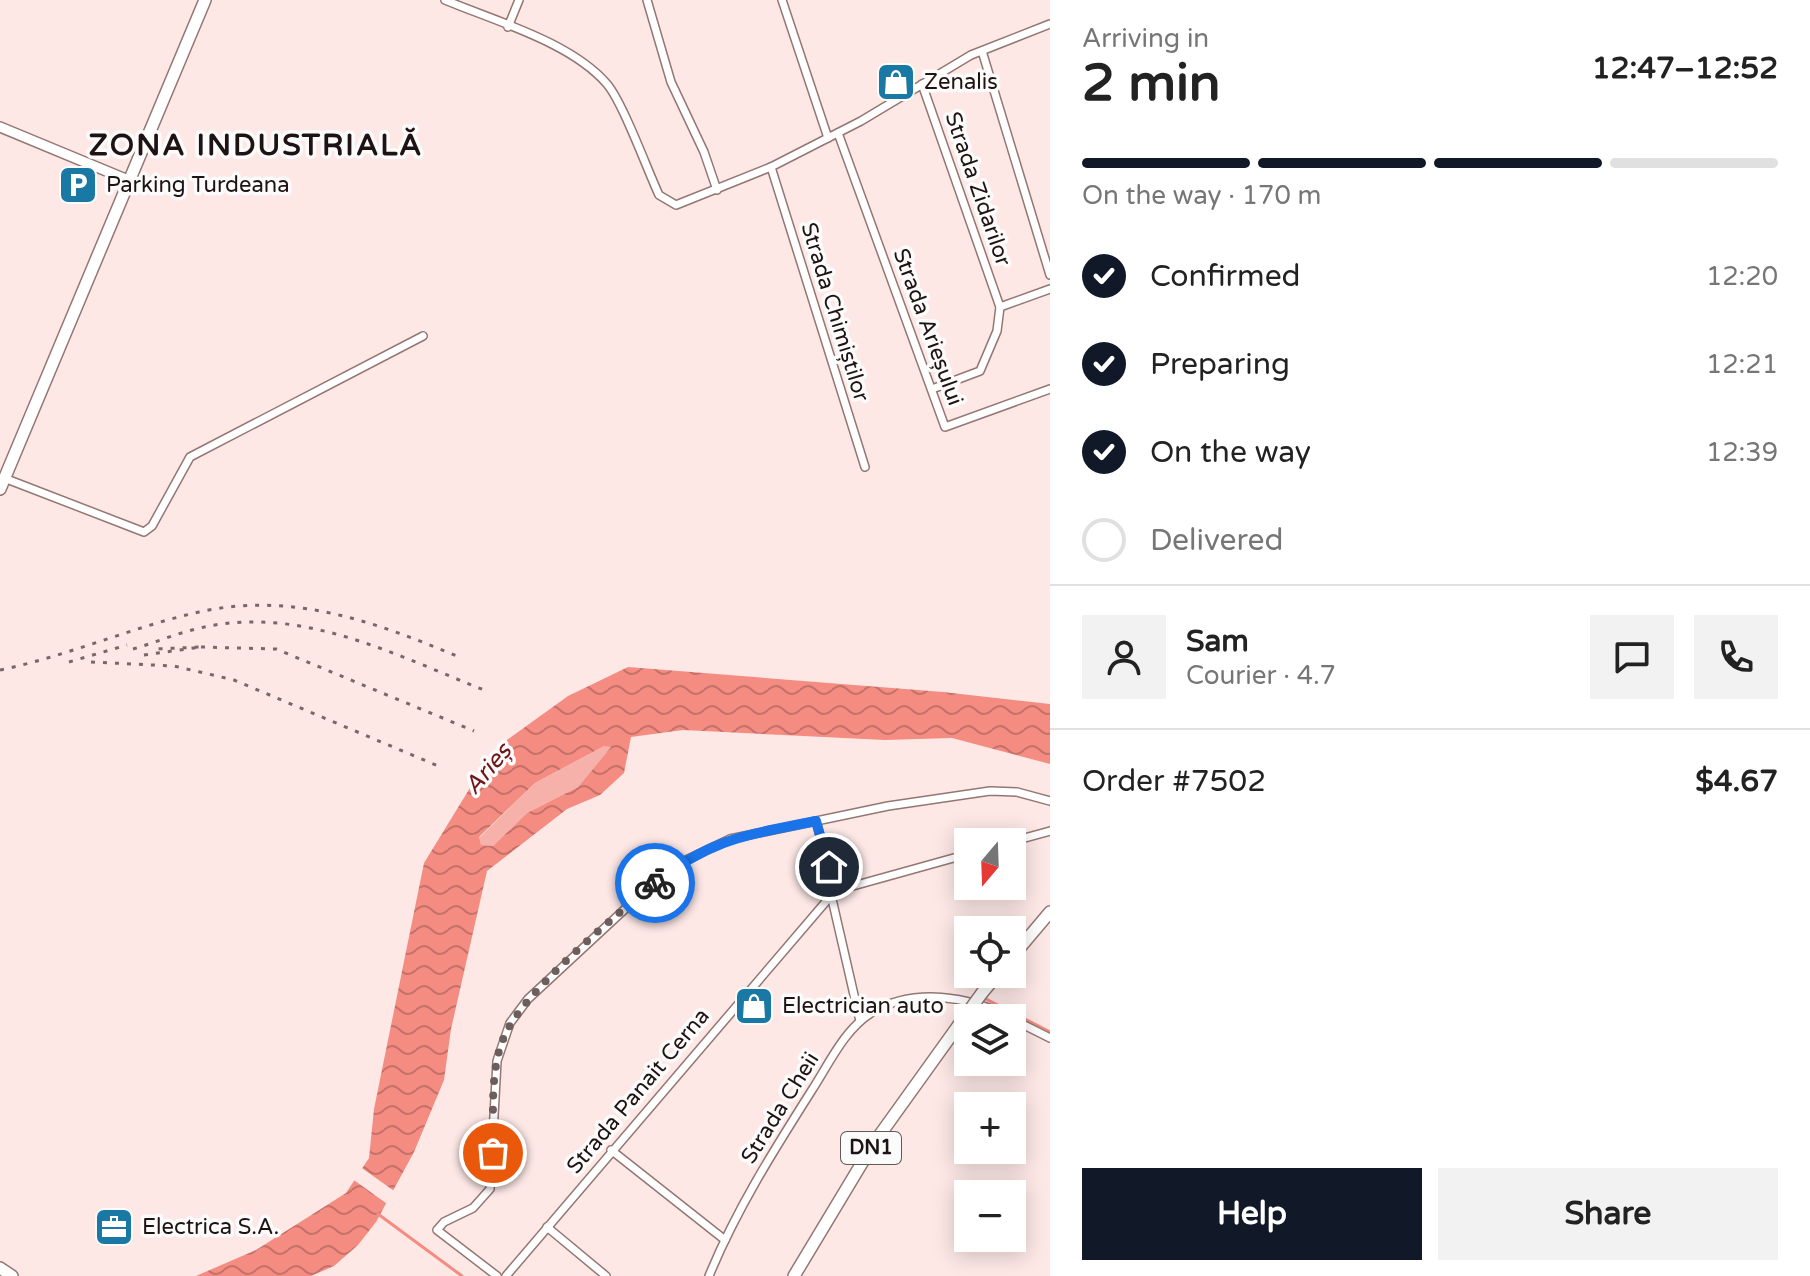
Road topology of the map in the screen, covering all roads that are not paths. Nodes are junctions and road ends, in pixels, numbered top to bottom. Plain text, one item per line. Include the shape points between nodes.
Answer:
1 (205, 0) edge
2 (445, 0) edge
3 (519, 0) edge
4 (647, 0) edge
5 (782, 0) edge
6 (1050, 24) edge
7 (508, 27) junction
8 (982, 51) junction
9 (922, 84) junction
10 (0, 127) edge
11 (838, 133) junction
12 (828, 138) junction
13 (771, 167) junction
14 (128, 180) junction
15 (717, 190) junction
16 (1050, 275) edge
17 (1050, 289) edge
18 (1000, 307) junction
19 (423, 336) dead end
20 (932, 389) junction
21 (1050, 389) edge
22 (865, 467) dead end
23 (2, 484) edge
24 (1050, 801) edge
25 (816, 821) junction
26 (1050, 831) edge
27 (1026, 838) edge
28 (954, 858) edge
29 (834, 895) junction
30 (1050, 912) edge
31 (1026, 940) edge
32 (986, 988) edge
33 (979, 1004) edge
34 (860, 1021) junction
35 (1026, 1026) edge
36 (1049, 1027) edge
37 (1047, 1037) edge
38 (611, 1150) junction
39 (547, 1227) junction
40 (725, 1240) junction
41 (0, 1268) edge
42 (508, 1274) edge
43 (12, 1276) edge
44 (497, 1276) edge
45 (606, 1276) edge
46 (709, 1276) edge
47 (794, 1276) edge

1 - 14 main road
2 - 7 street
3 - 7 street
4 - 15 street via 671,82
5 - 12 street
6 - 8 street
7 - 15 street via 577,57 607,84 667,203 676,205
8 - 9 street
8 - 16 street
9 - 11 street
9 - 18 street, Strada Zidarilor
10 - 14 street
11 - 12 street
11 - 20 street, Strada Arieșului
12 - 13 street
13 - 15 street
13 - 22 street, Strada Chimiștilor
14 - 23 main road
17 - 18 street
18 - 20 street via 997,331 980,371
19 - 23 street via 190,457 144,532
20 - 21 street, Strada Arieșului via 948,428
24 - 25 street via 990,791
25 - 29 street
25 - 44 street via 730,839 684,861 528,999 506,1031 497,1061 490,1189 473,1208 437,1230
26 - 27 street
28 - 29 street, Strada Panait Cerna
29 - 34 street
29 - 38 street, Strada Panait Cerna
30 - 31 main road
32 - 47 main road, DN1, bridge via 874,1143
33 - 34 street, Strada Cheii via 919,998 890,1004
34 - 40 street, Strada Cheii via 762,1170
35 - 37 street, Strada Cheii
36 - 37 street, Strada Cheii
38 - 39 street, Strada Panait Cerna
38 - 40 street
39 - 42 street, Strada Panait Cerna
39 - 45 street
40 - 46 street, Strada Cheii
41 - 43 main road

